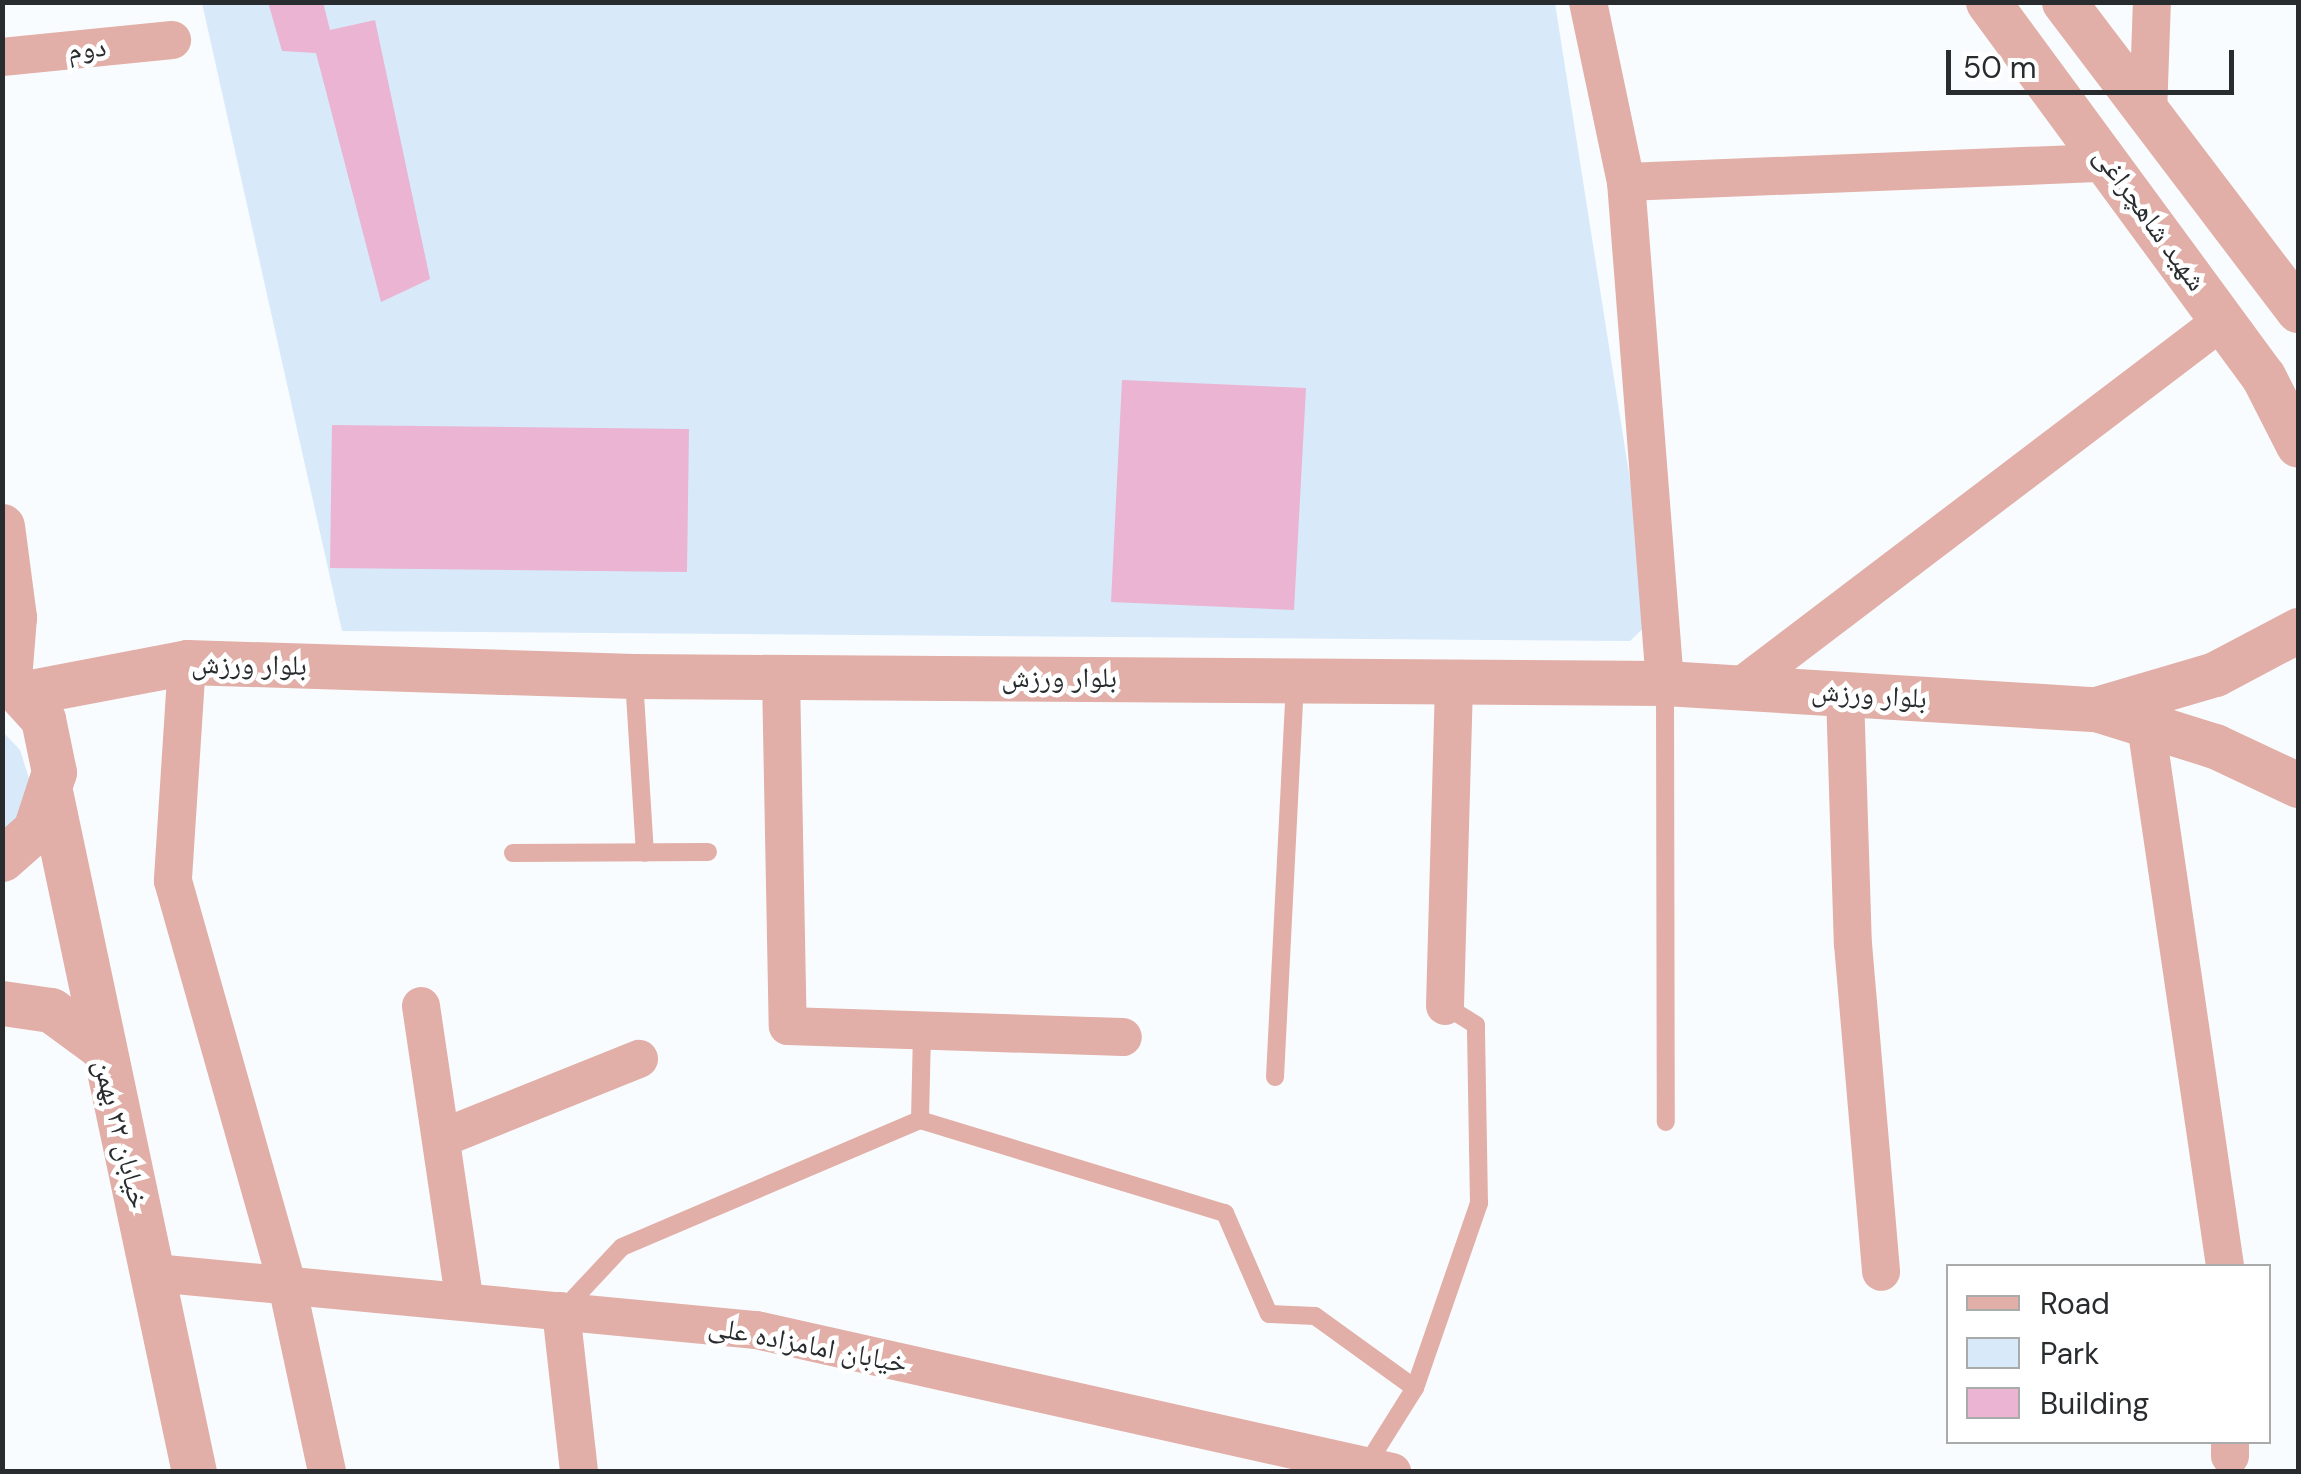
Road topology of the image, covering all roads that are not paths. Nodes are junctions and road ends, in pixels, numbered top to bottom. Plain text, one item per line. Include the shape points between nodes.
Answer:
1 (1588, 2) edge
2 (1988, 2) edge
3 (2064, 2) edge
4 (2152, 2) edge
5 (172, 40) dead end
6 (2, 57) edge
7 (2153, 121) junction
8 (2109, 163) junction
9 (1626, 182) junction
10 (2298, 310) edge
11 (2223, 320) junction
12 (2298, 445) edge
13 (2, 526) edge
14 (2298, 630) edge
15 (187, 662) junction
16 (634, 676) junction
17 (781, 677) junction
18 (1295, 678) junction
19 (1454, 680) junction
20 (12, 683) edge
21 (1665, 683) junction
22 (1740, 687) junction
23 (1845, 694) junction
24 (2096, 709) junction
25 (2146, 724) junction
26 (2298, 785) edge
27 (51, 796) junction
28 (708, 852) dead end
29 (514, 853) dead end
30 (645, 853) junction
31 (2, 859) edge
32 (2, 1003) edge
33 (421, 1006) dead end
34 (1445, 1006) joint
35 (922, 1030) junction
36 (1123, 1037) dead end
37 (100, 1046) junction
38 (639, 1059) dead end
39 (1275, 1077) dead end
40 (920, 1120) junction
41 (1666, 1122) dead end
42 (447, 1136) junction
43 (2225, 1264) edge
44 (1881, 1272) dead end
45 (155, 1274) junction
46 (287, 1285) junction
47 (464, 1296) junction
48 (562, 1312) junction
49 (1415, 1388) junction
50 (1324, 1464) edge
51 (1379, 1469) edge
52 (194, 1472) edge
53 (327, 1472) edge
54 (578, 1472) edge

1 - 9 street
2 - 8 street, شهید شاهچراغی
3 - 7 street
4 - 7 street
5 - 6 street, دوم
7 - 8 street
7 - 10 street
8 - 9 street
8 - 11 street, شهید شاهچراغی
9 - 21 street
11 - 12 street, شهید شاهچراغی
11 - 22 street
13 - 20 street via 14,617
14 - 24 street via 2215,674
15 - 16 street, بلوار ورزش
15 - 20 street, بلوار ورزش
15 - 46 street via 173,881
16 - 17 street, بلوار ورزش
16 - 30 lane
17 - 18 street, بلوار ورزش
17 - 35 street via 788,1026
18 - 19 street, بلوار ورزش
18 - 39 lane
19 - 21 street, بلوار ورزش
19 - 34 street
20 - 27 street, خیابان ۲۲ بهمن via 53,749
21 - 22 street, بلوار ورزش
21 - 41 lane
22 - 23 street, بلوار ورزش
23 - 24 street, بلوار ورزش
23 - 44 street via 1853,944
24 - 25 street
25 - 26 street
25 - 43 street
27 - 31 street via 34,830
27 - 37 street, خیابان ۲۲ بهمن
28 - 30 lane
29 - 30 lane
32 - 37 street via 51,1010
33 - 42 street
34 - 49 lane via 1476,1025 1479,1203
35 - 36 street
35 - 40 lane
37 - 45 street, خیابان ۲۲ بهمن
38 - 42 street
40 - 48 lane via 622,1247
40 - 49 lane via 1226,1213 1269,1314 1315,1316
42 - 47 street
45 - 46 street, خیابان امامزاده علی
45 - 52 street, خیابان ۲۲ بهمن
46 - 47 street, خیابان امامزاده علی
46 - 53 street
47 - 48 street, خیابان امامزاده علی
48 - 50 street, خیابان امامزاده علی via 756,1330
48 - 54 street
49 - 51 lane
50 - 51 street, خیابان امامزاده علی

